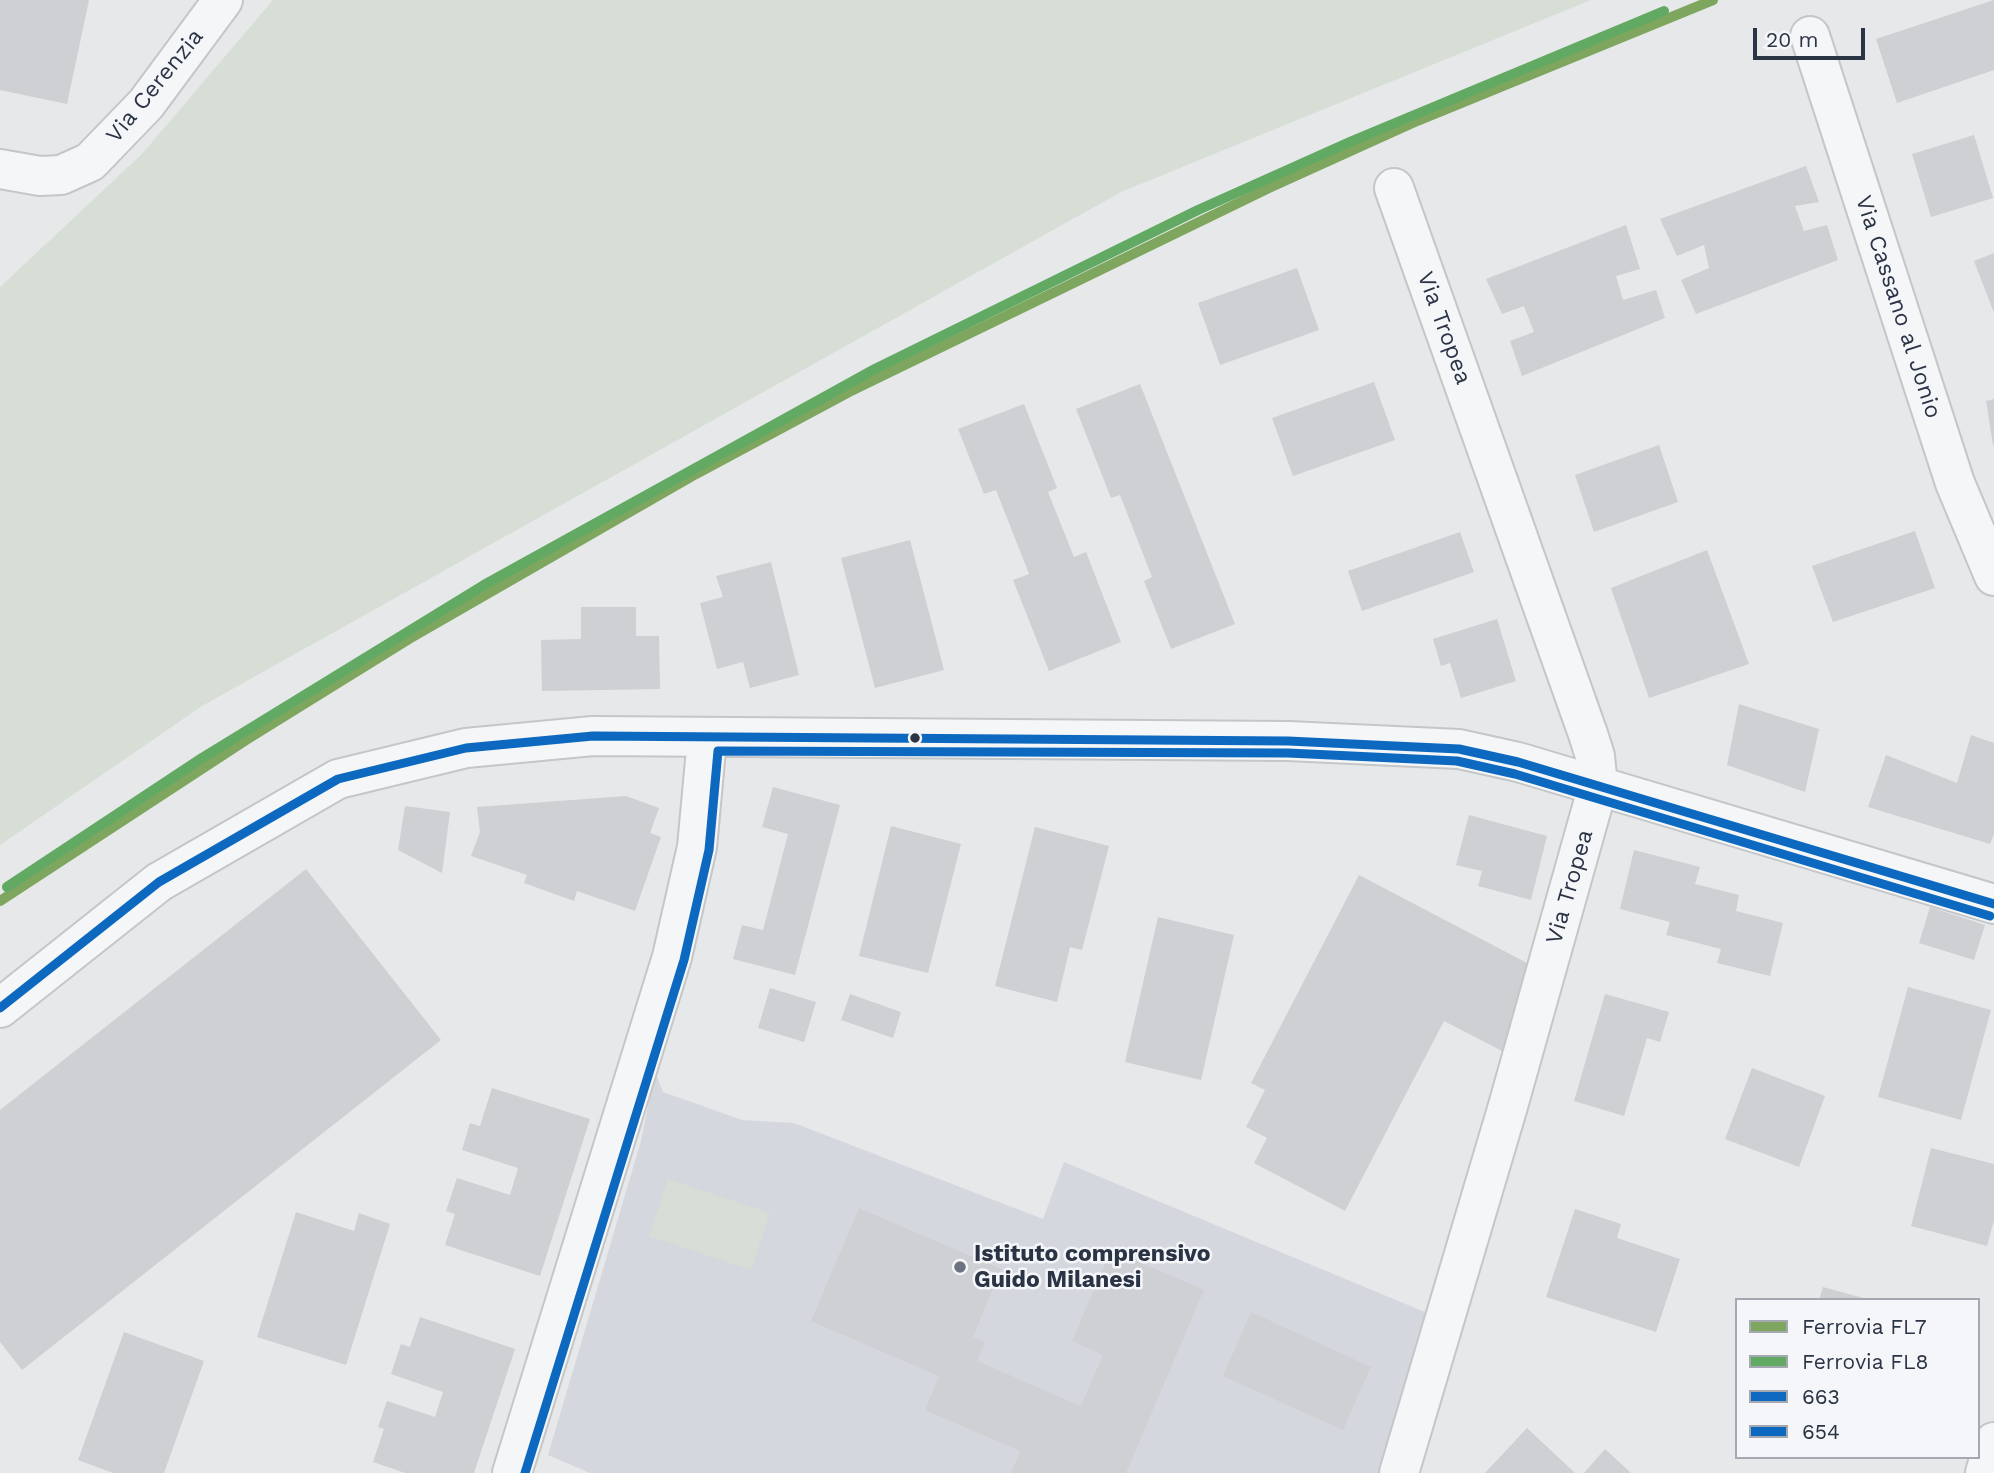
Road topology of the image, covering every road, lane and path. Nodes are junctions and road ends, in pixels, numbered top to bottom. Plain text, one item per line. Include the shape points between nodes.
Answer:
1 (223, 0) edge
2 (1810, 36) dead end
3 (0, 169) edge
4 (1394, 188) dead end
5 (1994, 576) edge
6 (707, 738) junction
7 (1598, 786) junction
8 (1994, 905) edge
9 (0, 1008) edge
10 (1994, 1442) edge
11 (512, 1473) edge
12 (1399, 1473) edge
13 (1985, 1473) edge

1 - 3 street, Via Cerenzia via 146,104 90,162 61,176
2 - 5 street, Via Cassano al Jonio via 1955,483
4 - 7 street, Via Tropea via 1588,734
6 - 7 street via 1406,744 1488,754
6 - 9 street via 529,740 435,754 338,779 159,883
6 - 11 street via 697,847 672,957
7 - 8 street
7 - 12 street, Via Tropea
10 - 13 street

